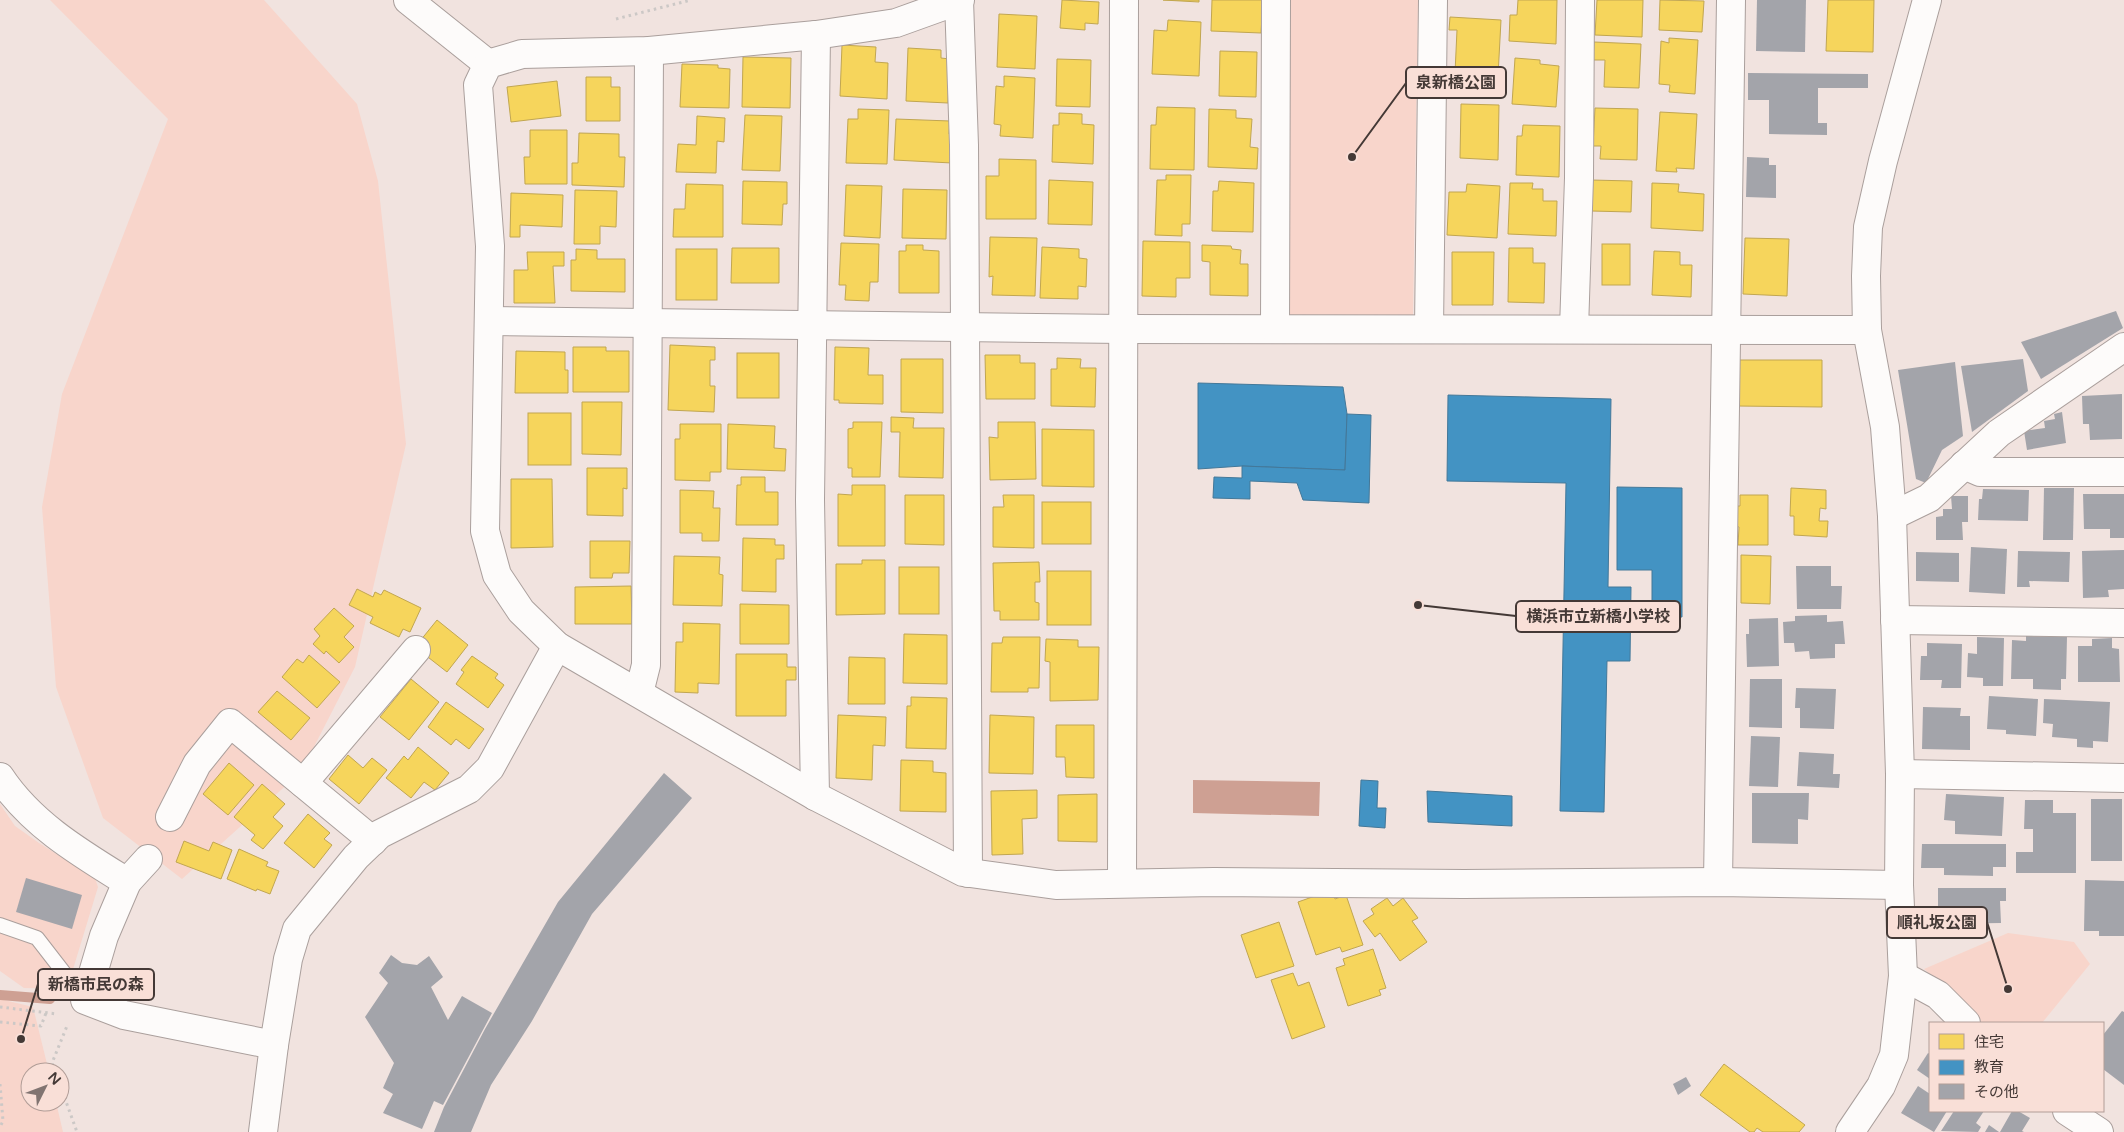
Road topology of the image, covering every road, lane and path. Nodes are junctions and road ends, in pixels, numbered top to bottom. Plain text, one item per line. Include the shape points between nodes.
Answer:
1 (408, 0) edge
2 (691, 0) edge
3 (959, 0) edge
4 (1124, 0) edge
5 (1276, 0) edge
6 (1433, 0) edge
7 (1580, 0) edge
8 (1731, 0) edge
9 (1927, 0) edge
10 (616, 19) dead end
11 (816, 35) junction
12 (649, 51) junction
13 (488, 64) junction
14 (489, 321) junction
15 (649, 323) junction
16 (812, 325) junction
17 (964, 327) junction
18 (1123, 329) junction
19 (1275, 329) junction
20 (1429, 329) junction
21 (1574, 329) junction
22 (1726, 330) junction
23 (1867, 330) junction
24 (2124, 346) edge
25 (1964, 465) junction
26 (2124, 472) edge
27 (1892, 516) junction
28 (1895, 620) junction
29 (2124, 623) edge
30 (557, 646) junction
31 (416, 650) dead end
32 (639, 693) junction
33 (1900, 774) junction
34 (0, 778) edge
35 (2124, 778) edge
36 (304, 783) junction
37 (815, 796) junction
38 (170, 817) dead end
39 (373, 841) junction
40 (148, 859) dead end
41 (968, 873) junction
42 (127, 882) junction
43 (1718, 882) junction
44 (1122, 883) junction
45 (1900, 885) junction
46 (0, 925) edge
47 (1903, 976) junction
48 (0, 1008) edge
49 (78, 1008) junction
50 (46, 1013) junction
51 (0, 1022) edge
52 (1965, 1022) edge
53 (274, 1045) junction
54 (52, 1062) edge
55 (0, 1084) edge
56 (70, 1112) edge
57 (2068, 1112) edge
58 (0, 1127) edge
59 (77, 1132) edge
60 (263, 1132) edge
61 (1850, 1132) edge
62 (2099, 1132) edge

1 - 13 street
2 - 10 path
3 - 11 street via 896,23
3 - 17 street via 964,145
4 - 18 street
5 - 19 street
6 - 20 street
7 - 21 street
8 - 22 street
9 - 23 street via 1868,227
11 - 12 street
11 - 16 street
12 - 13 street via 522,54
12 - 15 street
13 - 14 street via 478,84 490,246
14 - 15 street
14 - 30 street via 485,531 497,575 521,611
15 - 16 street
15 - 32 street via 646,665
16 - 17 street
16 - 37 street via 810,500
17 - 18 street
17 - 41 street
18 - 19 street
18 - 44 street
19 - 20 street
20 - 21 street
21 - 22 street
22 - 23 street
22 - 43 street
23 - 27 street via 1885,427
24 - 25 street via 2000,433
25 - 26 street via 1980,472
25 - 27 street via 1929,498
27 - 28 street
28 - 29 street
28 - 33 street
30 - 32 street
30 - 39 street via 490,768 468,789 380,834
31 - 36 street
32 - 37 street
33 - 35 street
33 - 45 street
34 - 42 street via 36,819 74,849
36 - 38 street via 230,723 197,764
36 - 39 street
37 - 41 street
39 - 53 street via 321,897 297,929 288,960
40 - 42 street
41 - 44 street via 1056,885
42 - 49 street
43 - 44 street
43 - 45 street
45 - 47 street
46 - 49 lane via 37,938
47 - 52 street via 1938,995
47 - 61 street via 1894,1054 1881,1086
48 - 50 path
49 - 50 path
49 - 53 street
49 - 54 path
50 - 51 path via 41,1026
53 - 60 street
55 - 58 path via 3,1121
56 - 59 path
57 - 62 street

